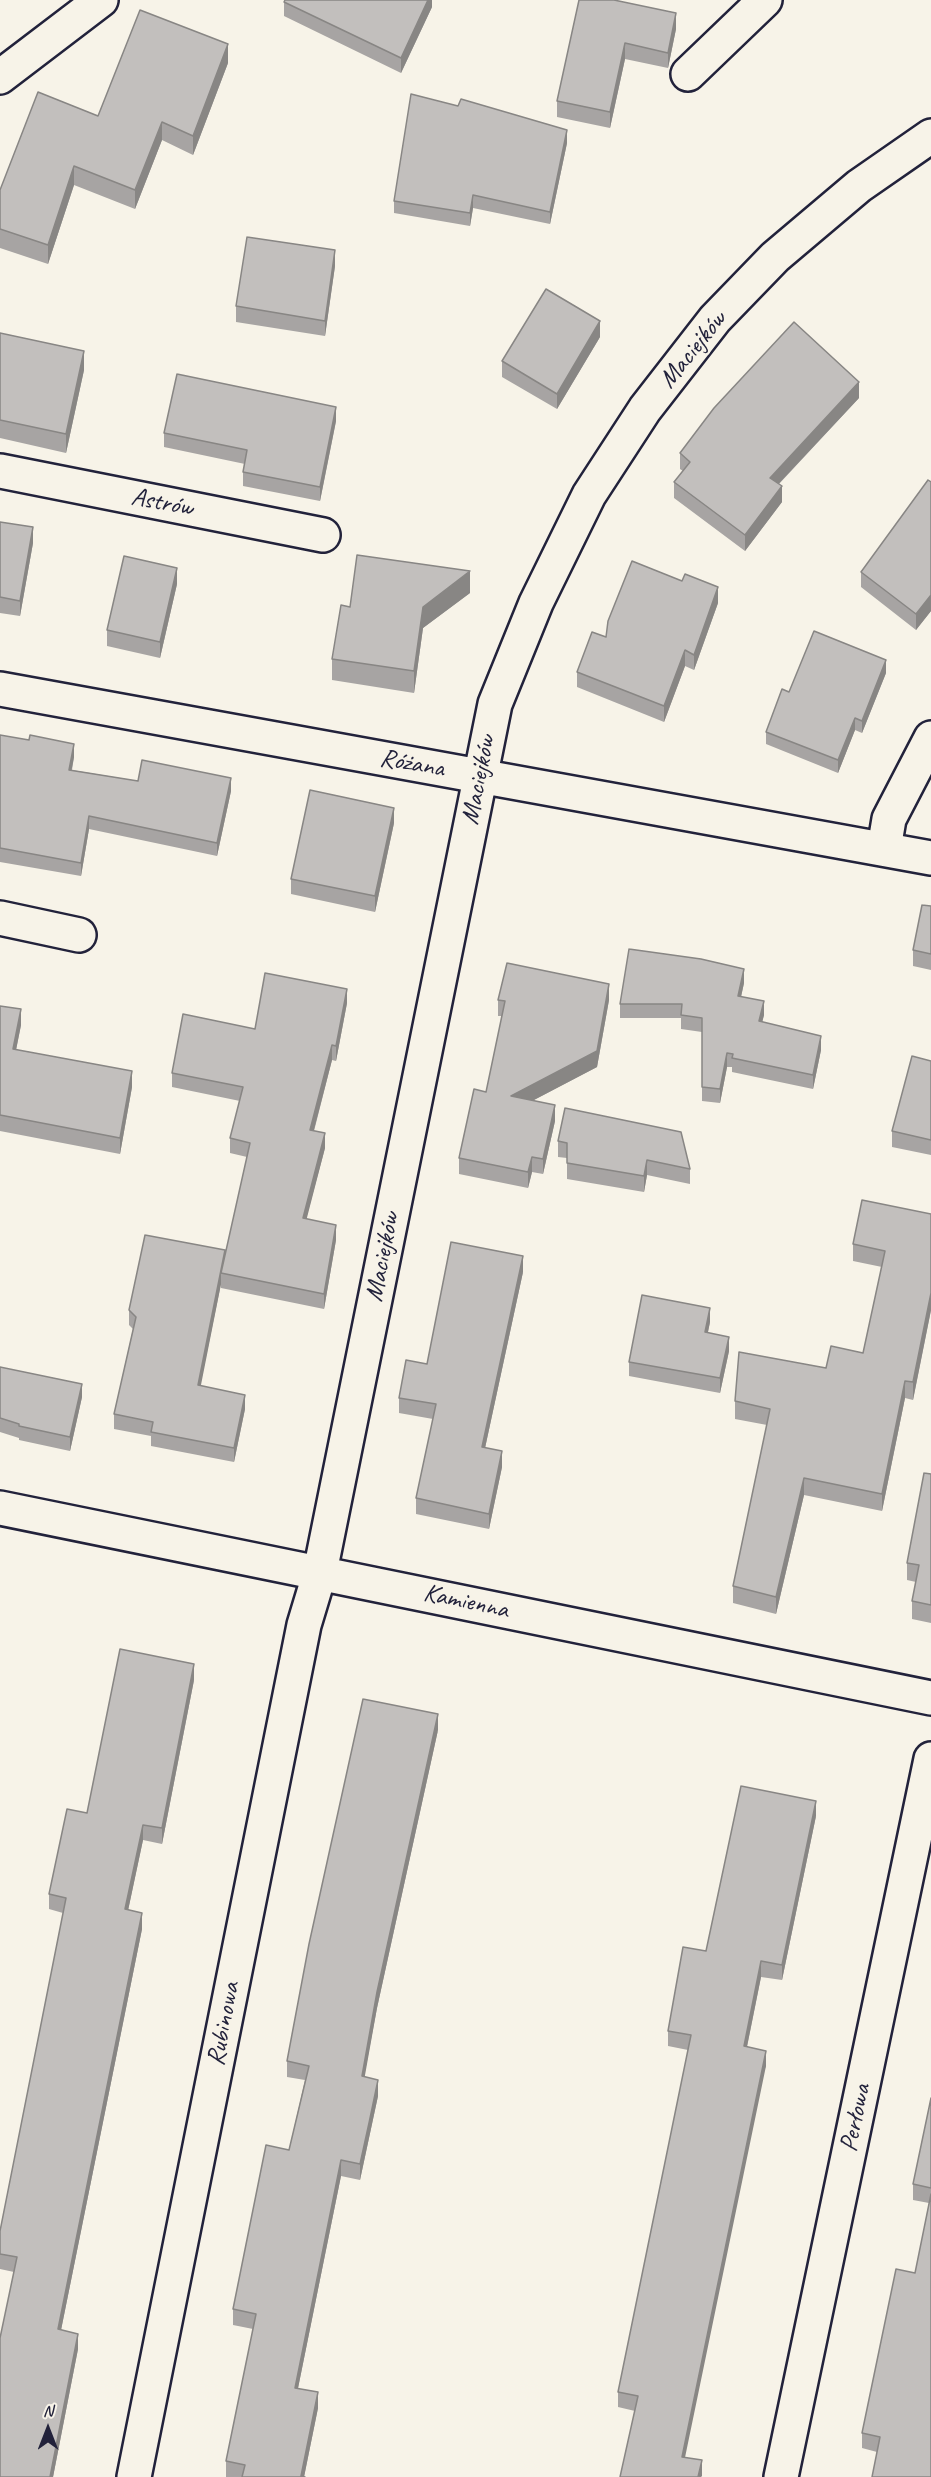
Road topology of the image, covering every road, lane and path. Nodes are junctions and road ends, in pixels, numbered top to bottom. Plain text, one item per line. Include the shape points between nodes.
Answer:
1 (101, 0) edge
2 (765, 0) edge
3 (688, 74) dead end
4 (0, 77) edge
5 (931, 136) edge
6 (0, 471) edge
7 (323, 536) dead end
8 (0, 688) edge
9 (931, 738) edge
10 (480, 776) junction
11 (884, 849) junction
12 (931, 858) edge
13 (0, 918) edge
14 (79, 935) dead end
15 (0, 1508) edge
16 (320, 1572) junction
17 (931, 1698) edge
18 (931, 1759) edge
19 (134, 2477) edge
20 (781, 2477) edge

1 - 4 street
2 - 3 street
5 - 10 street, Maciejków via 859,186 775,257 715,319 645,410 588,495 536,603 495,704
6 - 7 street, Astrów
8 - 10 street, Różana
9 - 11 street via 889,819
10 - 11 street, Różana
10 - 16 street, Maciejków
11 - 12 street, Różana
13 - 14 street
15 - 16 street, Kamienna
16 - 17 street, Kamienna
16 - 19 street, Rubinowa via 303,1625
18 - 20 street, Perłowa

